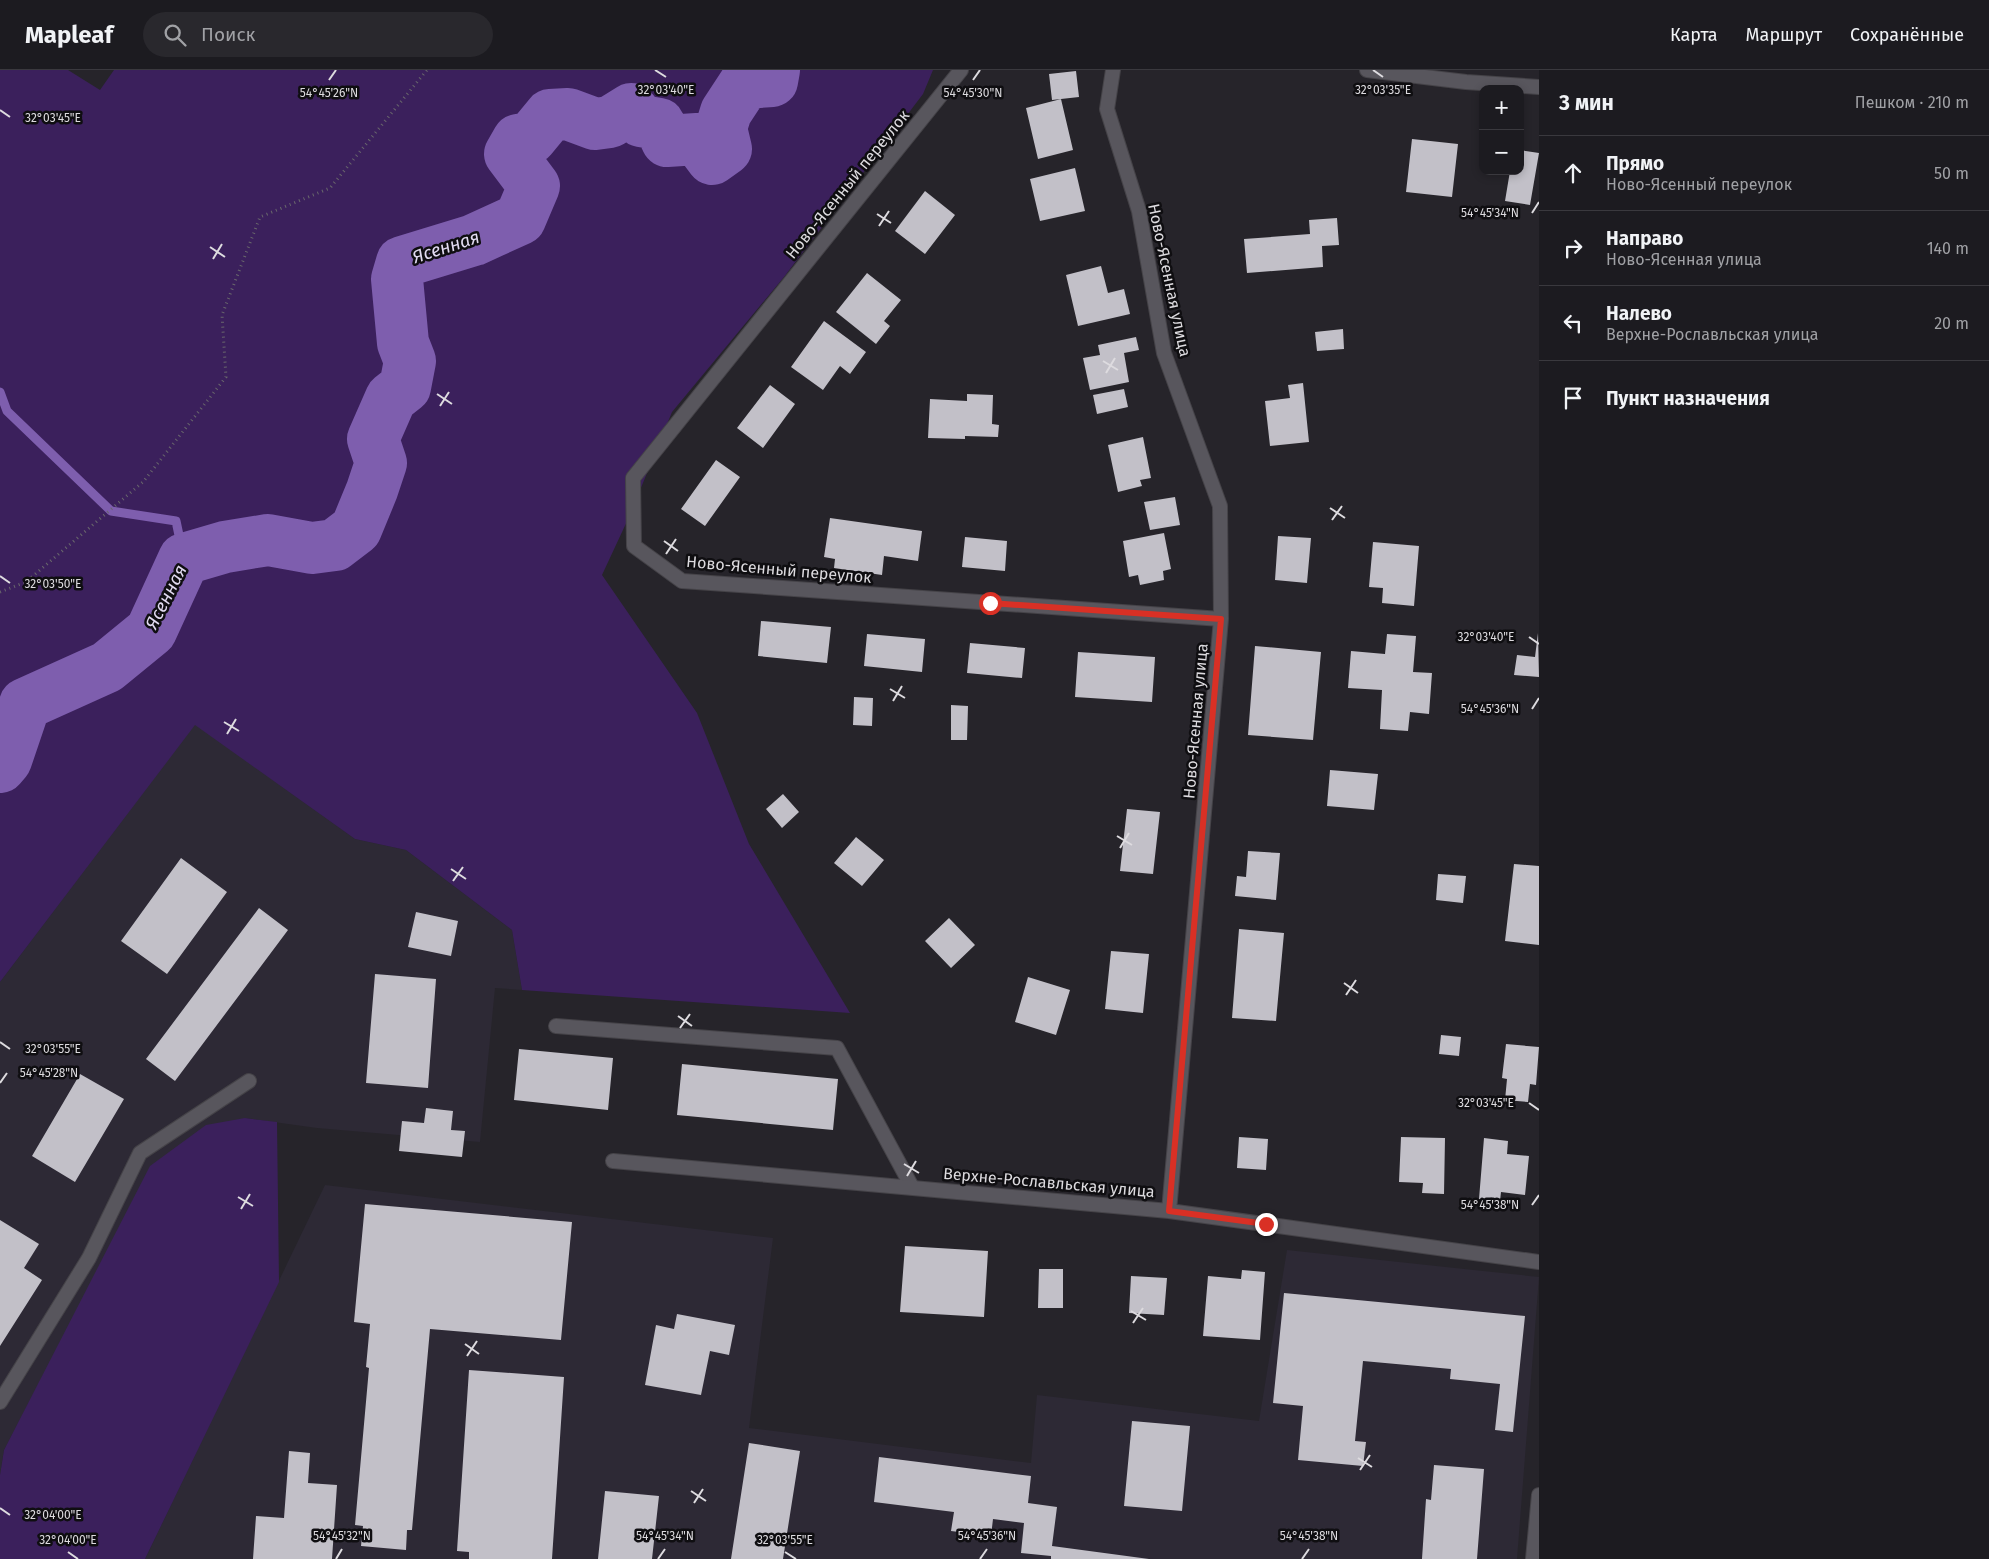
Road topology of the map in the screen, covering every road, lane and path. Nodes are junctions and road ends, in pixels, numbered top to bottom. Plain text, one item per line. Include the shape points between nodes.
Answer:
1 (427, 70) edge
2 (961, 70) edge
3 (1113, 70) edge
4 (1367, 70) edge
5 (1539, 87) edge
6 (0, 592) edge
7 (1221, 619) junction
8 (556, 1026) dead end
9 (249, 1081) dead end
10 (613, 1161) dead end
11 (912, 1188) junction
12 (1169, 1211) junction
13 (1539, 1262) edge
14 (0, 1402) edge
15 (1539, 1495) edge
16 (1532, 1559) edge

1 - 6 path via 330,188 260,217 222,315 226,377 143,482 26,582
2 - 7 street, Ново-Ясенный переулок via 633,478 634,546 682,580
3 - 7 street, Ново-Ясенная улица via 1107,109 1139,211 1164,353 1220,506
4 - 5 street
7 - 12 street, Ново-Ясенная улица
8 - 11 street via 837,1048
9 - 14 street via 140,1153 89,1258
10 - 11 street, Верхне-Рославльская улица
11 - 12 street, Верхне-Рославльская улица
12 - 13 street, Верхне-Рославльская улица
15 - 16 street

